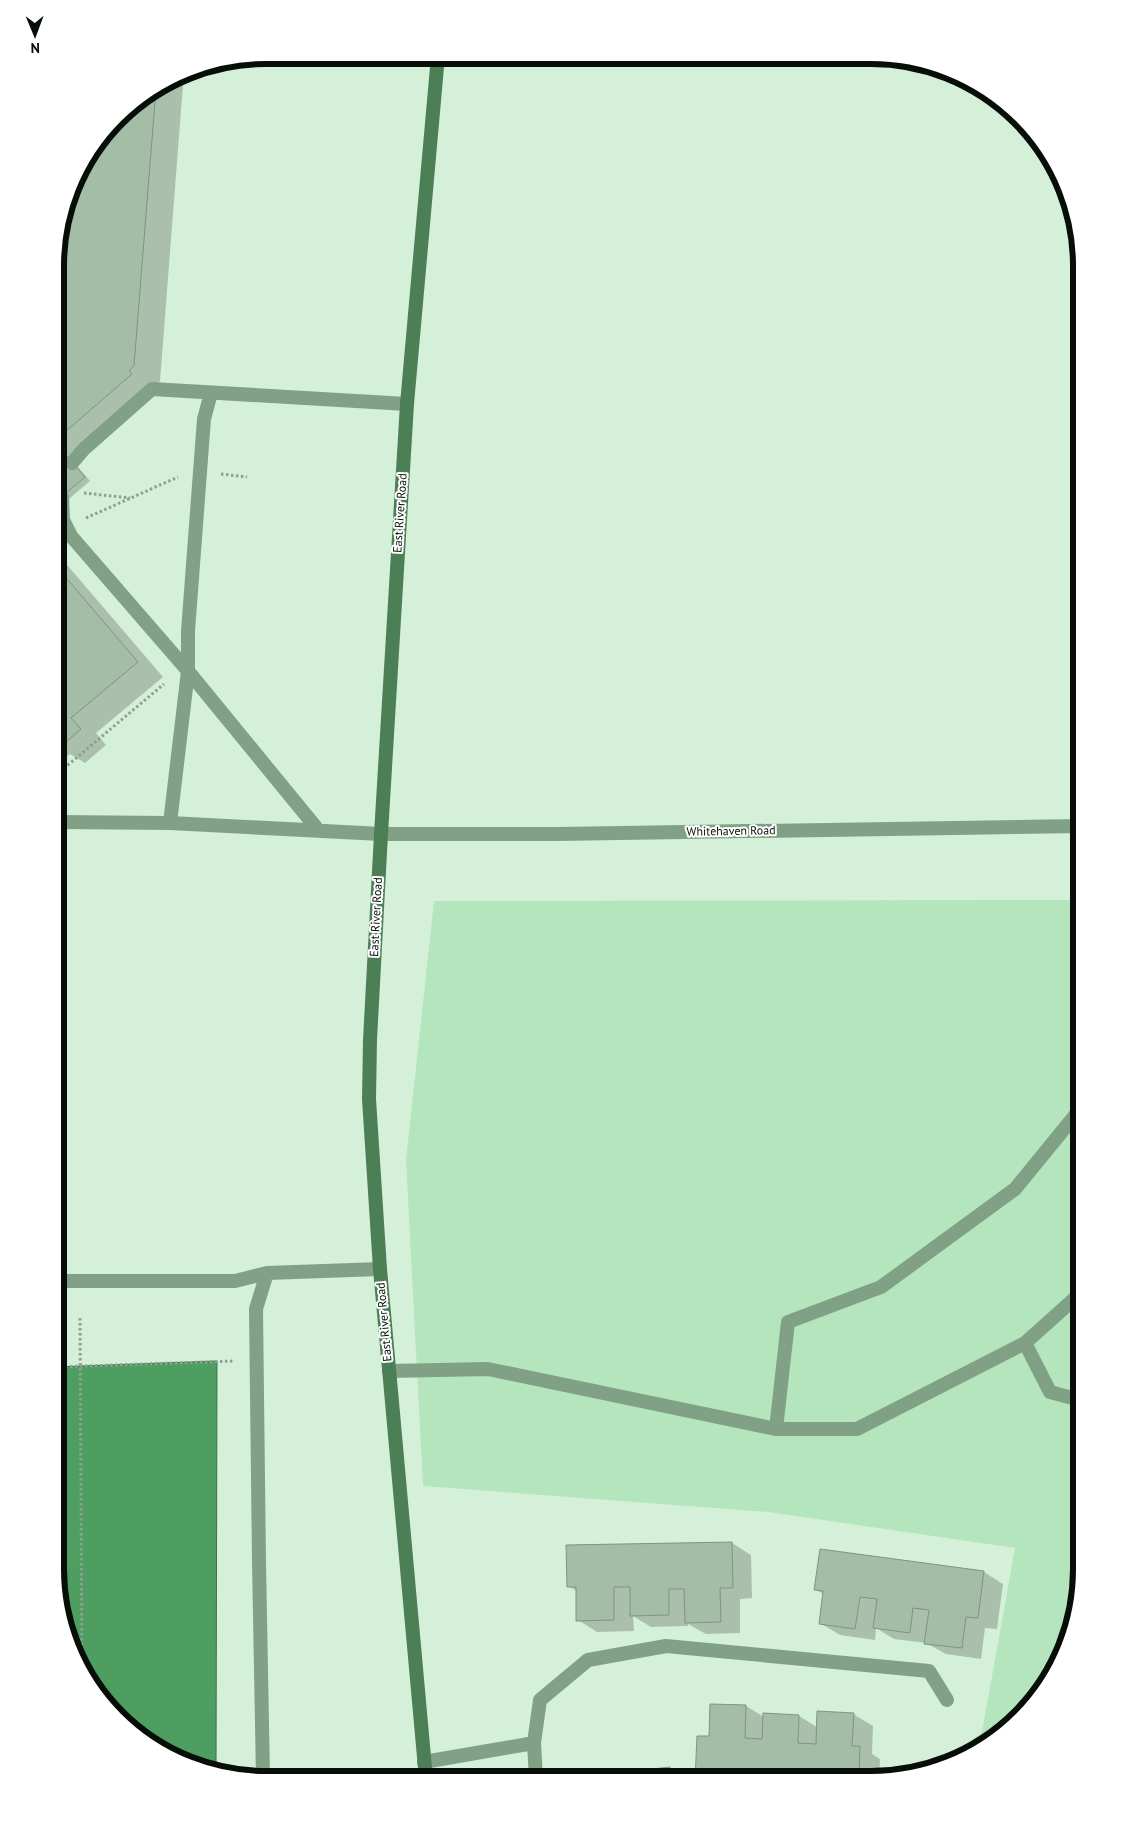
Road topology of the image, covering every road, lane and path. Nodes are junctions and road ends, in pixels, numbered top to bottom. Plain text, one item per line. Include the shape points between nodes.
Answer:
1 (437, 64) edge
2 (210, 393) junction
3 (407, 404) junction
4 (72, 463) dead end
5 (217, 474) dead end
6 (181, 476) dead end
7 (246, 477) dead end
8 (78, 492) dead end
9 (130, 498) junction
10 (81, 520) dead end
11 (64, 522) edge
12 (188, 671) junction
13 (170, 679) dead end
14 (64, 768) edge
15 (64, 822) edge
16 (170, 823) junction
17 (1073, 826) edge
18 (319, 831) junction
19 (381, 834) junction
20 (1073, 1118) edge
21 (380, 1269) junction
22 (267, 1273) junction
23 (64, 1281) edge
24 (1073, 1300) edge
25 (80, 1318) dead end
26 (1025, 1343) junction
27 (217, 1361) dead end
28 (64, 1367) edge
29 (80, 1367) junction
30 (389, 1371) junction
31 (1073, 1398) edge
32 (776, 1429) junction
33 (82, 1653) edge
34 (947, 1700) dead end
35 (534, 1743) junction
36 (424, 1762) junction
37 (263, 1771) edge
38 (425, 1771) edge
39 (536, 1771) edge

1 - 3 main road, East River Road
2 - 3 street
2 - 4 street via 152,389
2 - 12 street via 204,419 188,631
3 - 19 main road, East River Road
5 - 7 path
6 - 9 path
8 - 9 path
9 - 10 path
11 - 12 street via 71,536
12 - 16 street
12 - 18 street
13 - 14 path
15 - 16 street, Whitehaven Road
16 - 18 street, Whitehaven Road
17 - 19 street, Whitehaven Road
18 - 19 street, Whitehaven Road
19 - 21 main road, East River Road via 369,1099
20 - 32 street via 1015,1189 897,1276 881,1287 788,1322
21 - 22 street
21 - 30 main road, East River Road
22 - 23 street via 235,1281
22 - 37 street via 256,1309
24 - 26 street
25 - 29 path
26 - 31 street via 1050,1392
26 - 32 street via 857,1429
27 - 29 path
28 - 29 path
29 - 33 path
30 - 32 street via 488,1369
30 - 36 main road, East River Road
34 - 35 street via 929,1671 666,1646 588,1660 540,1700
35 - 36 street
35 - 39 street
36 - 38 main road, East River Road

